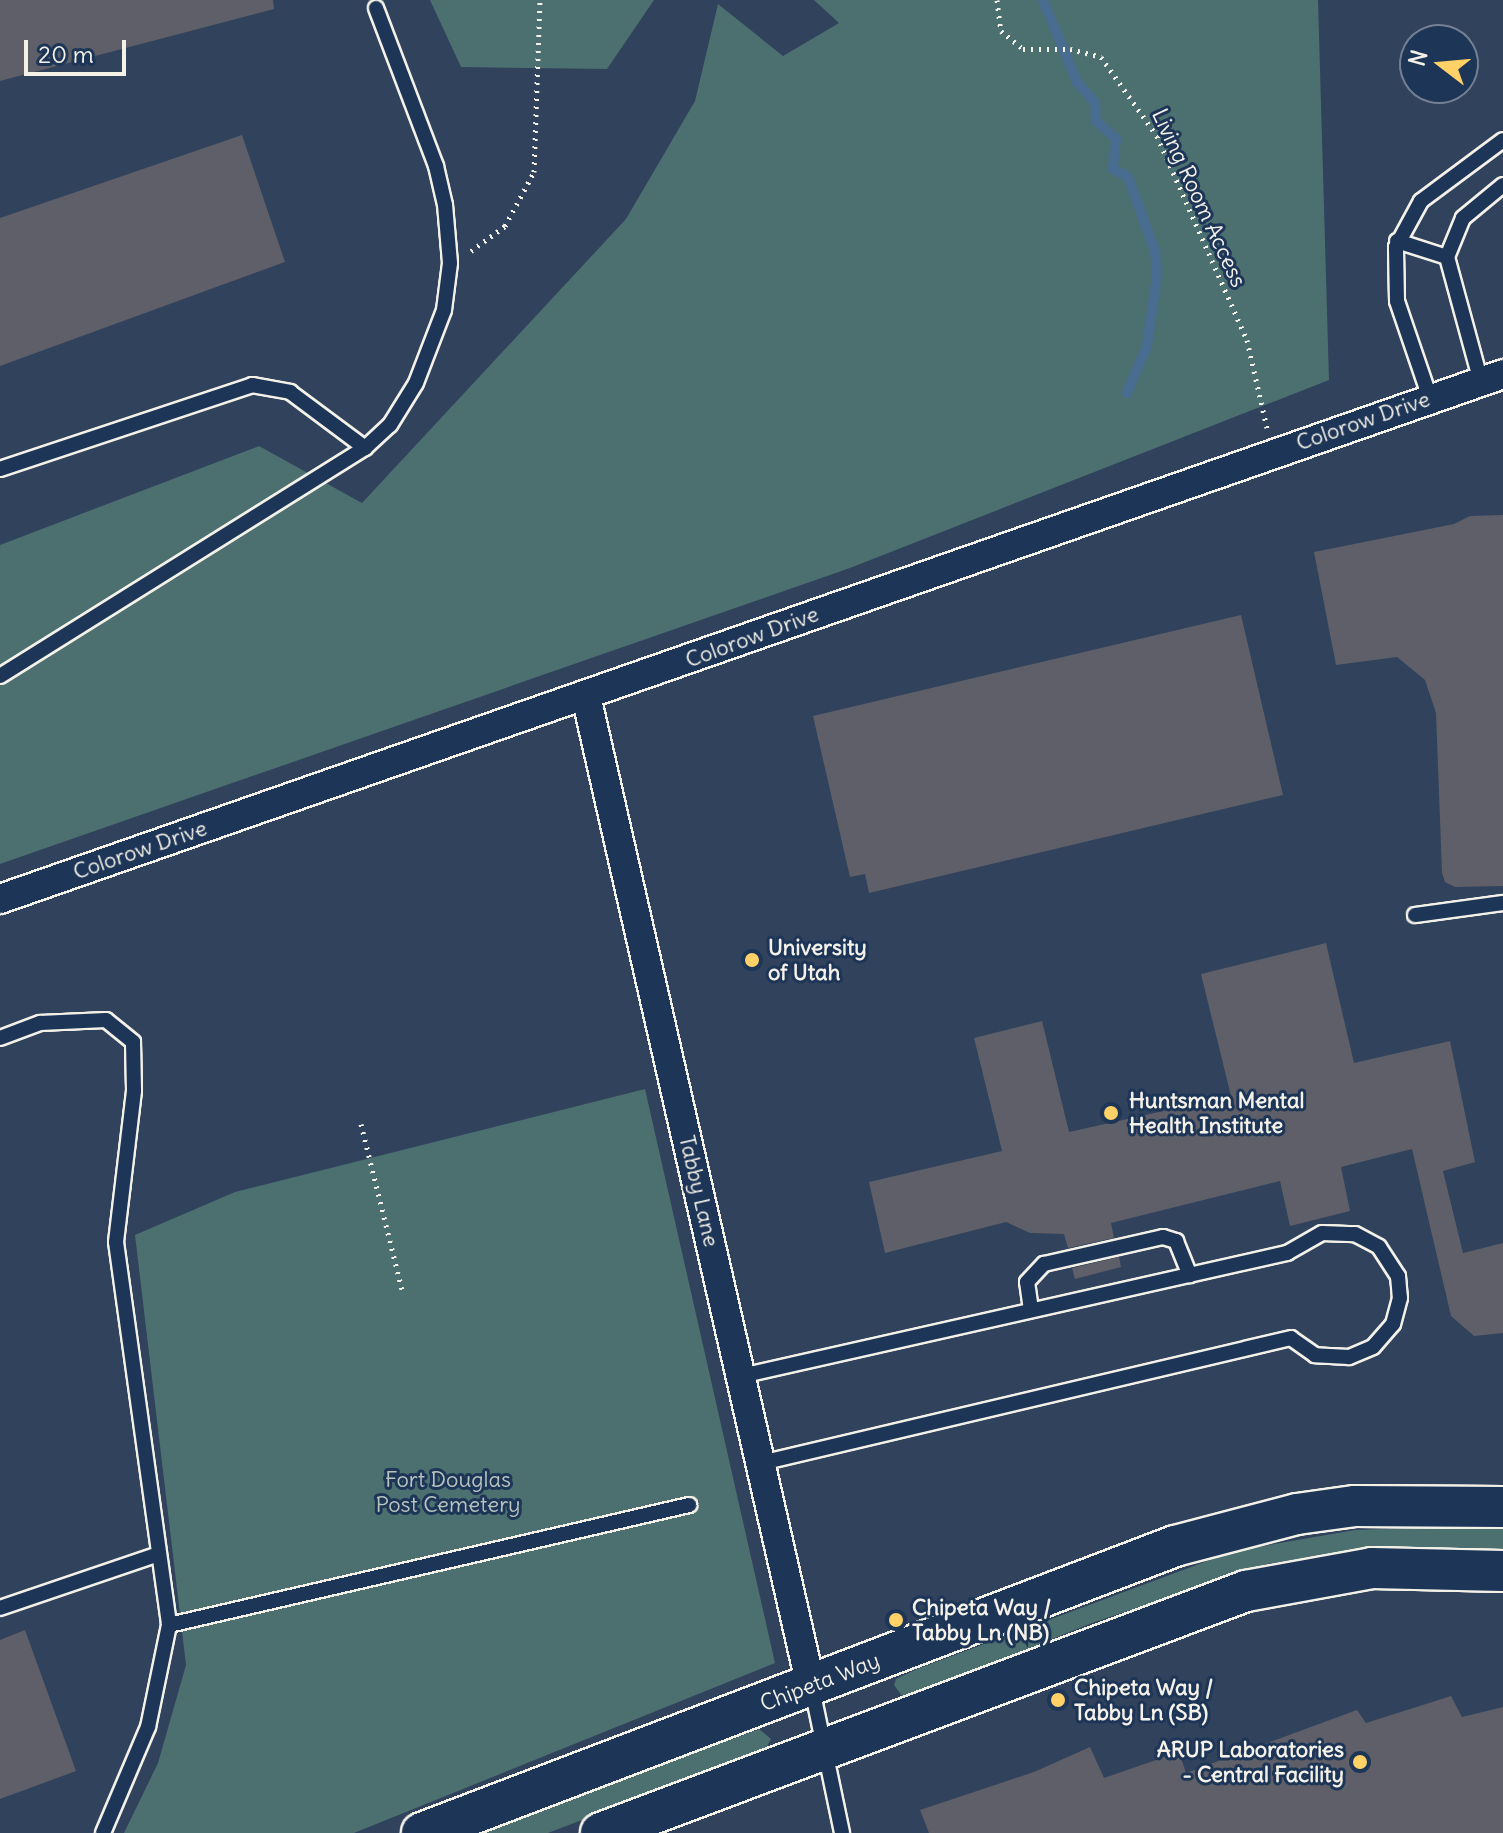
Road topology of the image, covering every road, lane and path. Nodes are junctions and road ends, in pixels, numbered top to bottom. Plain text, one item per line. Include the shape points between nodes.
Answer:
1 (540, 0) edge
2 (997, 0) edge
3 (376, 8) dead end
4 (1503, 140) edge
5 (1503, 185) edge
6 (1397, 241) junction
7 (1447, 257) junction
8 (450, 263) junction
9 (1492, 378) edge
10 (1430, 398) junction
11 (365, 448) junction
12 (1275, 451) junction
13 (0, 469) edge
14 (0, 676) edge
15 (586, 696) junction
16 (0, 899) edge
17 (1503, 903) edge
18 (1415, 915) dead end
19 (0, 1038) edge
20 (361, 1124) dead end
21 (1190, 1275) junction
22 (402, 1290) dead end
23 (1031, 1310) junction
24 (741, 1376) junction
25 (761, 1463) junction
26 (689, 1505) dead end
27 (1503, 1507) edge
28 (156, 1555) junction
29 (1503, 1571) edge
30 (0, 1608) edge
31 (169, 1625) junction
32 (811, 1686) junction
33 (823, 1750) junction
34 (103, 1833) edge
35 (422, 1833) edge
36 (601, 1833) edge
37 (842, 1833) edge

1 - 8 path via 534,172 505,226
2 - 12 path, Living Room Access via 1001,31 1023,49 1070,49 1101,57 1157,136 1247,340
3 - 8 lane via 436,166
4 - 6 lane via 1438,184 1411,214
5 - 7 lane via 1463,218
6 - 7 lane
6 - 10 lane via 1397,301
7 - 9 lane
8 - 11 lane via 433,347 390,425
9 - 10 street, Colorow Drive
10 - 12 street, Colorow Drive
11 - 13 lane via 290,392 252,385
11 - 14 lane
12 - 15 street, Colorow Drive
15 - 16 street, Colorow Drive
15 - 24 street, Tabby Lane
17 - 18 lane
19 - 28 lane via 40,1023 106,1020 133,1042 134,1091 116,1242
20 - 22 path
21 - 23 lane
21 - 23 lane via 1176,1241 1163,1237 1044,1264 1027,1282
21 - 25 lane via 1287,1253 1322,1233 1355,1234 1379,1247 1398,1276 1400,1298 1393,1324 1373,1347 1349,1357 1315,1355 1291,1338
23 - 24 lane
24 - 25 street, Tabby Lane
25 - 32 street, Tabby Lane
26 - 31 lane
27 - 32 street, Chipeta Way via 1355,1506 1236,1528 1106,1571
28 - 30 lane
28 - 31 lane
29 - 33 street via 1372,1568 1246,1591
31 - 34 lane via 148,1727
32 - 33 lane
32 - 35 street, Chipeta Way
33 - 36 street
33 - 37 lane

